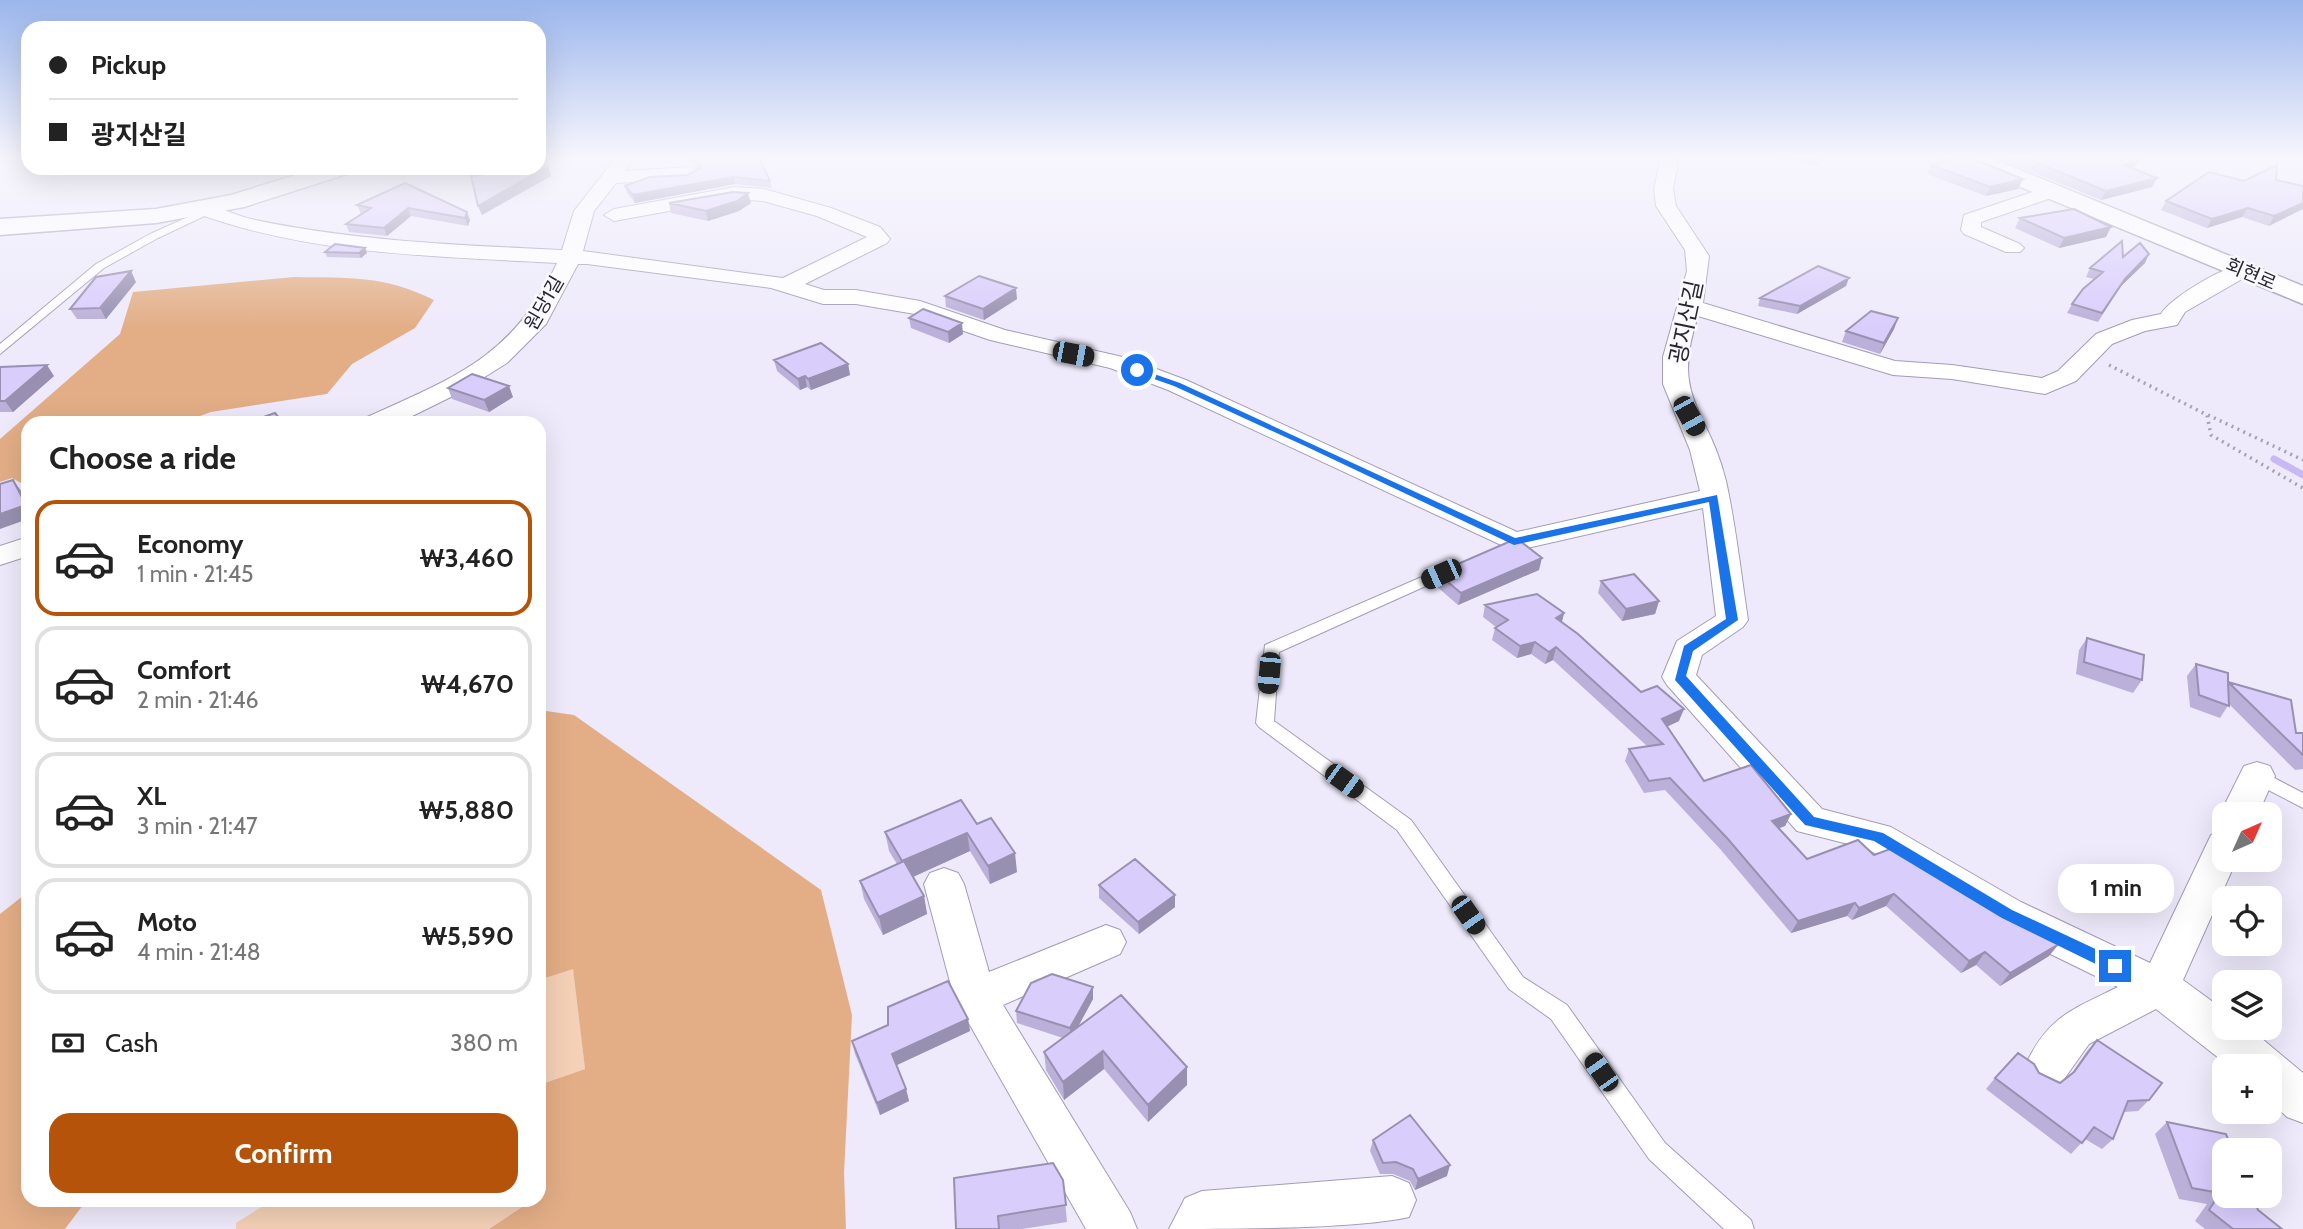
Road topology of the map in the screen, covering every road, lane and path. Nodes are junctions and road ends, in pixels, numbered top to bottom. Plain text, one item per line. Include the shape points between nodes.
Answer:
1 (172, 213) edge
2 (198, 213) edge
3 (214, 213) edge
4 (585, 213) edge
5 (623, 213) edge
6 (827, 213) edge
7 (1668, 213) edge
8 (1988, 213) edge
9 (2106, 213) edge
10 (614, 215) junction
11 (582, 218) junction
12 (654, 224) dead end
13 (0, 227) edge
14 (2013, 248) dead end
15 (568, 257) junction
16 (2241, 270) junction
17 (784, 286) junction
18 (2303, 296) edge
19 (1689, 306) junction
20 (0, 349) edge
21 (2087, 354) junction
22 (2207, 415) junction
23 (391, 416) edge
24 (2303, 460) edge
25 (2303, 488) edge
26 (1713, 498) junction
27 (1514, 542) junction
28 (21, 548) edge
29 (0, 556) edge
30 (2257, 776) joint
31 (2245, 802) edge
32 (2303, 802) edge
33 (2212, 872) edge
34 (944, 884) dead end
35 (1106, 942) dead end
36 (2159, 987) junction
37 (975, 997) junction
38 (2247, 1054) edge
39 (2046, 1068) dead end
40 (2282, 1084) edge
41 (2303, 1102) edge
42 (1392, 1200) dead end
43 (1112, 1229) edge
44 (1194, 1229) edge
45 (1742, 1229) edge

1 - 13 street
2 - 20 lane via 100,266
3 - 15 street via 244,224 330,239
4 - 11 street, 원당1길
5 - 10 street
6 - 17 street via 873,231 880,239
7 - 19 street, 광지산길 via 1698,256
8 - 14 street via 1971,219 1970,230
9 - 16 street, 회현로
10 - 11 street
10 - 12 street
11 - 15 street, 원당1길
15 - 17 street
15 - 23 street, 원당1길 via 552,296 519,342 439,394
16 - 18 street, 회현로
16 - 21 street via 2176,308 2169,320 2104,339
17 - 27 street via 823,297 856,297 920,308 1024,342 1118,363 1189,390
19 - 21 street via 1893,368 2045,386 2067,376
19 - 26 street, 광지산길 via 1674,371 1680,400 1708,463
21 - 22 path
22 - 24 path
22 - 25 path via 2211,435
26 - 27 street
26 - 36 street, 광지산길 via 1732,620 1688,649 1679,677 1810,821 1878,837 2007,914
27 - 45 lane via 1271,649 1265,723 1404,825 1516,983 1559,1012 1657,1151
28 - 29 street
30 - 31 street
30 - 32 lane
33 - 36 street
34 - 37 street
35 - 37 street
36 - 38 street, 광지산길
36 - 39 street via 2074,1030
37 - 43 street
40 - 41 street
42 - 44 street via 1202,1215

